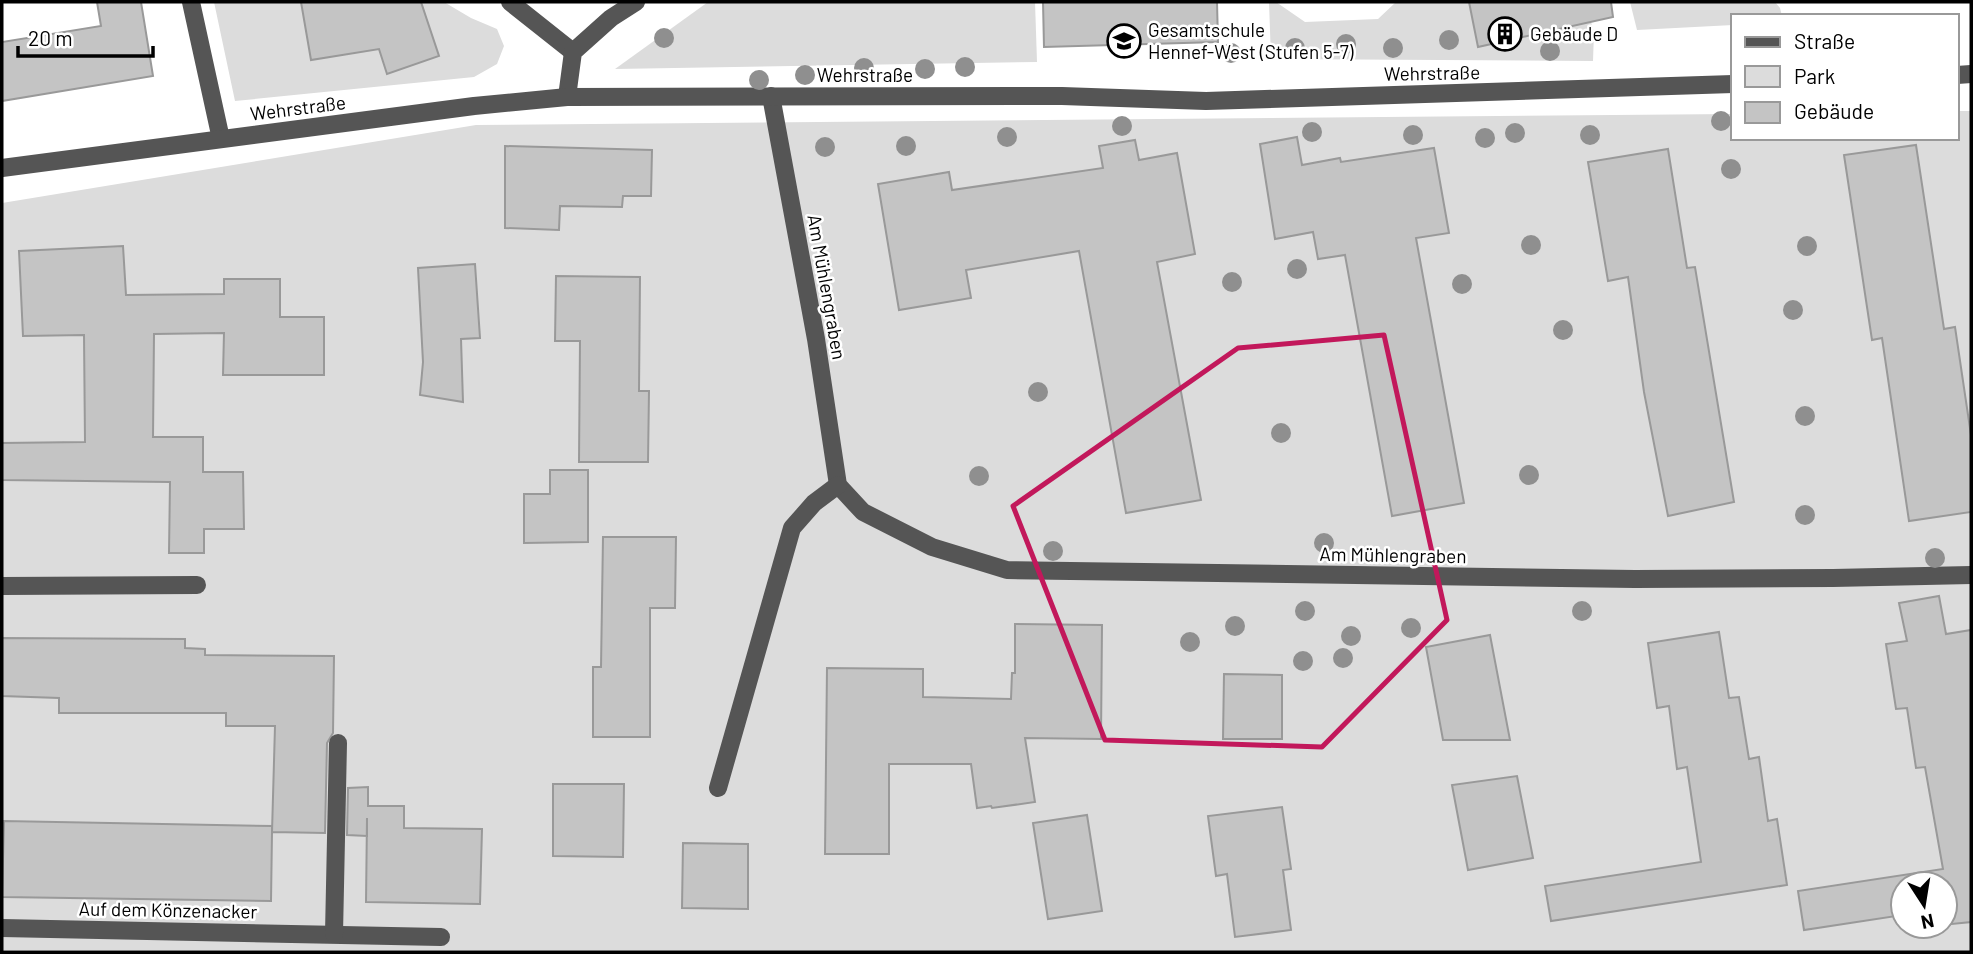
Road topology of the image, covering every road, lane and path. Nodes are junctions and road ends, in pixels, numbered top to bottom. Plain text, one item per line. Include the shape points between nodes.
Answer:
1 (191, 2) edge
2 (510, 2) edge
3 (636, 2) edge
4 (573, 52) junction
5 (1731, 84) edge
6 (771, 96) junction
7 (567, 97) junction
8 (220, 139) junction
9 (2, 168) edge
10 (838, 485) junction
11 (1971, 575) edge
12 (2, 586) edge
13 (197, 586) dead end
14 (338, 743) dead end
15 (718, 788) dead end
16 (2, 928) edge
17 (334, 934) junction
18 (441, 937) dead end

1 - 8 street
2 - 4 street
3 - 4 street
4 - 7 street
5 - 6 street, Wehrstraße via 1206,101
6 - 7 street, Wehrstraße
6 - 10 street, Am Mühlengraben
7 - 8 street, Wehrstraße
8 - 9 street, Wehrstraße
10 - 11 street, Am Mühlengraben via 863,512 932,547 1007,570 1634,579
10 - 15 street via 792,528
12 - 13 street
14 - 17 street
16 - 17 street, Auf dem Könzenacker
17 - 18 street, Auf dem Könzenacker

